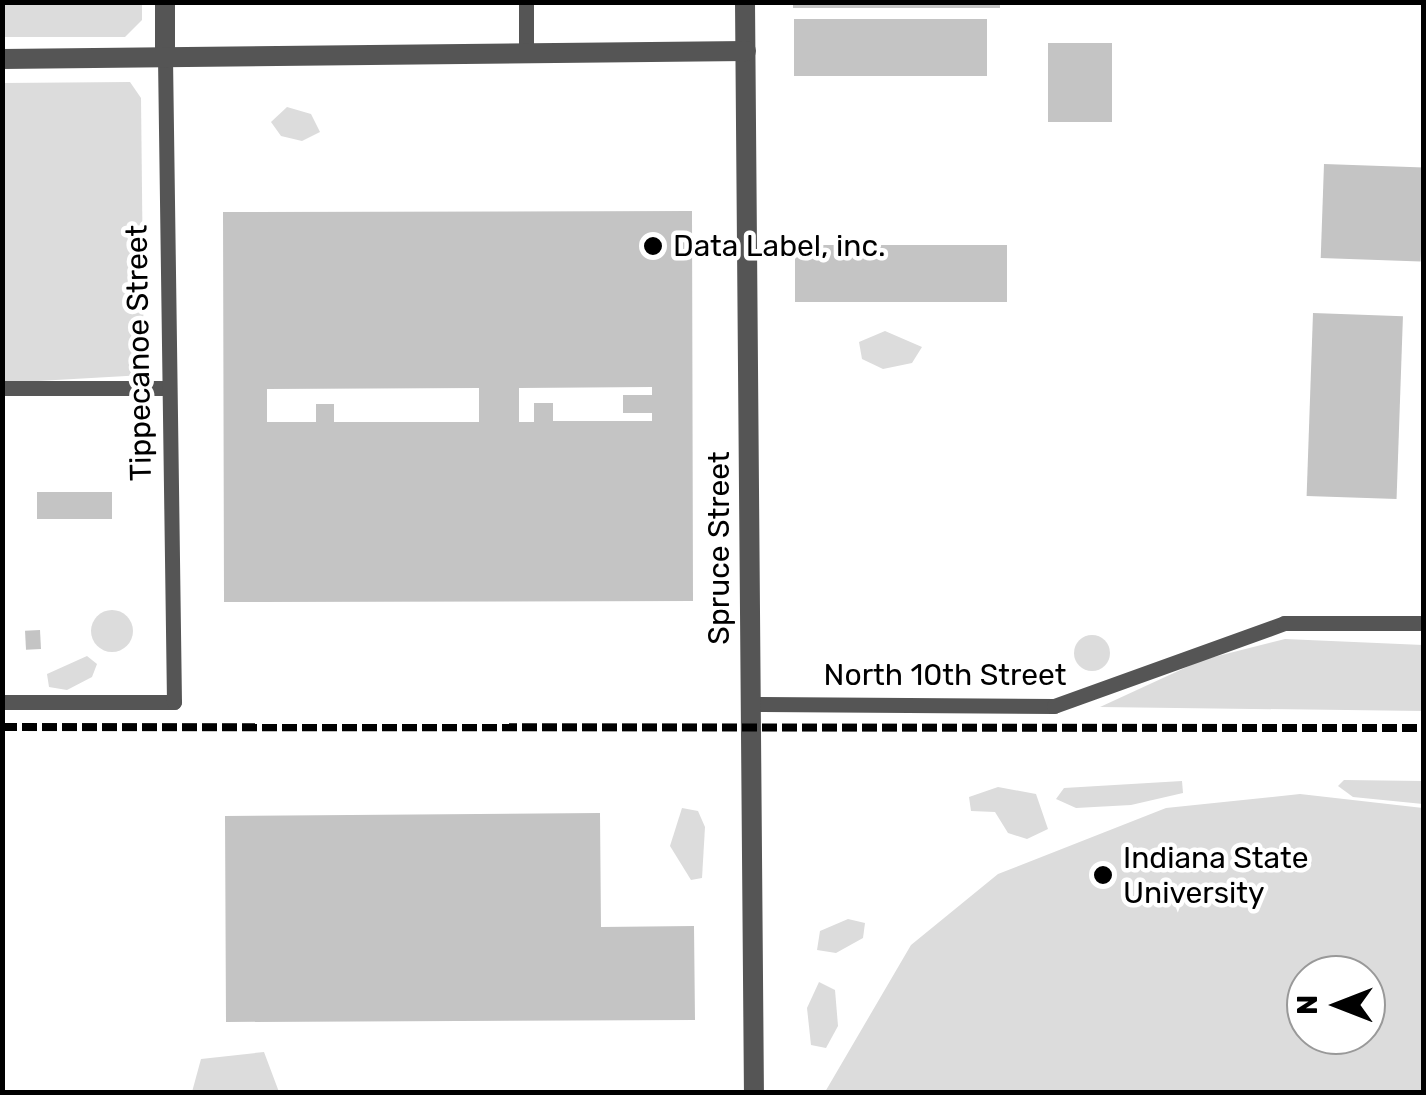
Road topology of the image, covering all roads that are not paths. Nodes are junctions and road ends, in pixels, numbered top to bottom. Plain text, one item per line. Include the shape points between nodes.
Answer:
1 (166, 2) edge
2 (526, 2) edge
3 (745, 2) edge
4 (746, 51) junction
5 (526, 54) junction
6 (2, 58) edge
7 (165, 58) junction
8 (2, 388) edge
9 (169, 388) junction
10 (1424, 623) edge
11 (2, 702) edge
12 (750, 704) junction
13 (754, 1092) edge

1 - 7 street, Tippecanoe Street
2 - 5 lane
3 - 4 street, Spruce Street
4 - 5 street
4 - 12 street, Spruce Street
5 - 7 street
6 - 7 street
7 - 9 lane, Tippecanoe Street
8 - 9 lane
9 - 11 lane, Tippecanoe Street via 174,702
10 - 12 lane, North 10th Street via 1284,623 1054,706
12 - 13 street, Spruce Street

